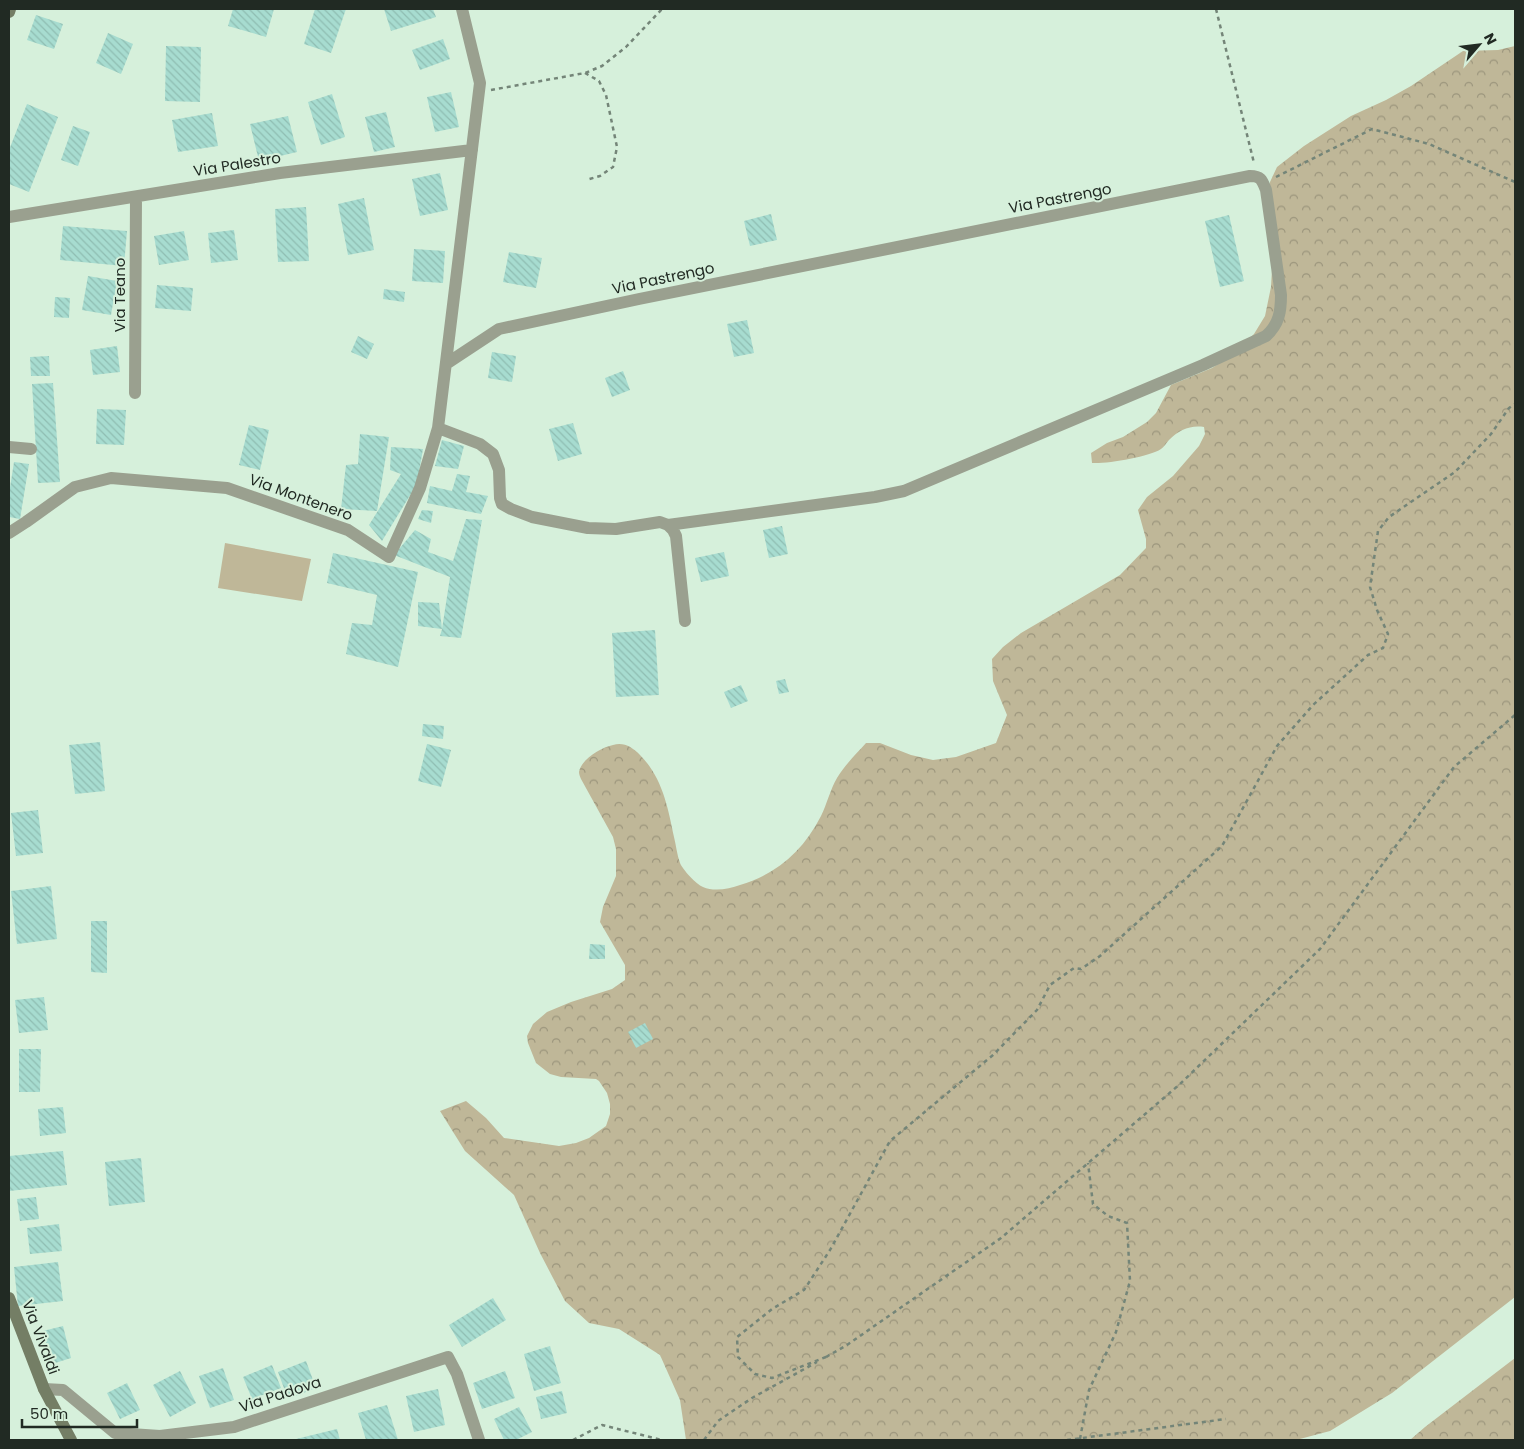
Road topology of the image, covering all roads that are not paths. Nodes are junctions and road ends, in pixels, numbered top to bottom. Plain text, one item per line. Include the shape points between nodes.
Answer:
1 (462, 9) edge
2 (472, 150) junction
3 (136, 197) junction
4 (9, 217) edge
5 (446, 364) junction
6 (135, 393) dead end
7 (438, 428) junction
8 (9, 447) edge
9 (31, 448) dead end
10 (668, 525) junction
11 (9, 533) edge
12 (685, 621) dead end
13 (9, 1298) edge
14 (44, 1389) junction
15 (71, 1440) edge
16 (479, 1440) edge

1 - 2 street via 480,83
2 - 3 street, Via Palestro via 280,174
2 - 5 street
3 - 4 street, Via Palestro
3 - 6 street, Via Teano
5 - 7 street, Via Montenero
5 - 10 street, Via Pastrengo via 499,329 1253,176 1261,180 1266,190 1281,295 1278,322 1266,336 904,491
7 - 10 street via 480,444 493,454 499,470 500,498 502,504 511,509 532,517 588,528 616,529 660,522
7 - 11 street, Via Montenero via 420,488 389,557 348,530 227,488 111,478 75,486
8 - 9 street
10 - 12 street via 676,536
13 - 14 street, Via Vivaldi
14 - 15 street, Via Vivaldi
14 - 16 street, Via Padova via 63,1390 115,1433 160,1436 234,1427 448,1357

